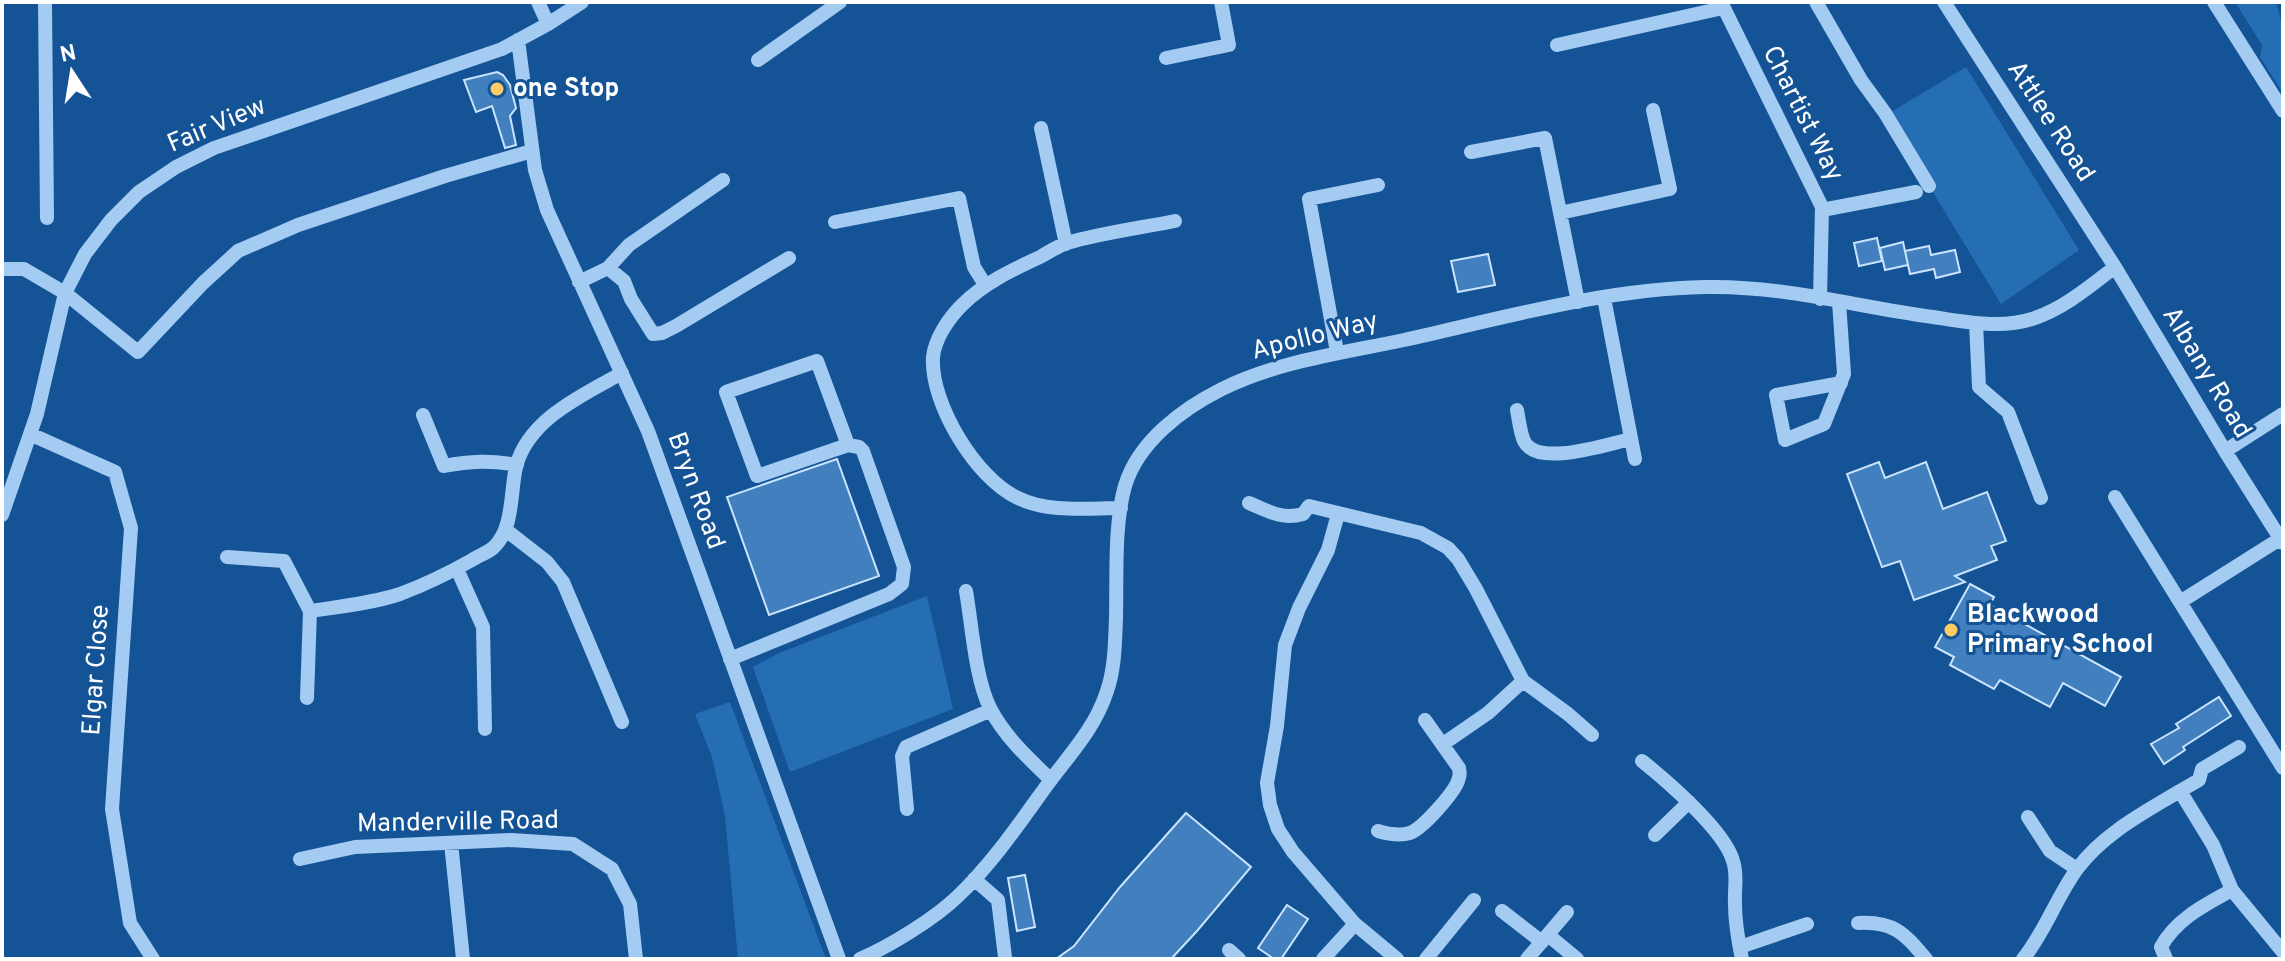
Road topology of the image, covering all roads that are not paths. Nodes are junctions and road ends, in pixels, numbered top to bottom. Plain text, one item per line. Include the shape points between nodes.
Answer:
1 (45, 2) edge
2 (538, 2) edge
3 (582, 2) edge
4 (840, 2) edge
5 (1221, 2) edge
6 (1816, 2) edge
7 (1944, 2) edge
8 (2214, 2) edge
9 (1722, 5) edge
10 (548, 24) junction
11 (518, 40) junction
12 (1557, 45) dead end
13 (1166, 58) dead end
14 (758, 60) dead end
15 (1653, 110) dead end
16 (2283, 111) edge
17 (1041, 128) dead end
18 (532, 151) junction
19 (1471, 152) dead end
20 (723, 180) dead end
21 (1378, 185) dead end
22 (1822, 210) junction
23 (1560, 213) junction
24 (47, 218) dead end
25 (1175, 221) dead end
26 (835, 222) dead end
27 (1066, 244) junction
28 (789, 258) dead end
29 (2115, 267) junction
30 (608, 268) junction
31 (2, 269) edge
32 (579, 282) junction
33 (987, 284) junction
34 (65, 293) junction
35 (1604, 298) junction
36 (1820, 299) junction
37 (1578, 302) junction
38 (1839, 302) junction
39 (1976, 323) junction
40 (1337, 352) junction
41 (622, 373) junction
42 (1841, 383) junction
43 (1517, 410) dead end
44 (2283, 414) edge
45 (423, 415) dead end
46 (30, 434) junction
47 (1631, 439) junction
48 (848, 445) junction
49 (2225, 451) junction
50 (1635, 459) dead end
51 (517, 465) junction
52 (2115, 497) dead end
53 (2041, 498) dead end
54 (1249, 503) dead end
55 (1121, 508) junction
56 (1338, 514) junction
57 (2, 515) edge
58 (506, 530) junction
59 (2282, 540) edge
60 (227, 557) dead end
61 (457, 569) junction
62 (966, 591) dead end
63 (2180, 602) junction
64 (310, 611) junction
65 (730, 659) junction
66 (1523, 681) junction
67 (307, 698) dead end
68 (991, 710) junction
69 (1425, 720) dead end
70 (622, 722) dead end
71 (485, 729) dead end
72 (1592, 735) dead end
73 (1443, 744) junction
74 (2239, 747) dead end
75 (1642, 761) dead end
76 (2283, 768) edge
77 (1051, 780) junction
78 (2180, 791) junction
79 (1685, 798) junction
80 (907, 809) dead end
81 (2028, 817) dead end
82 (1378, 831) dead end
83 (1655, 835) dead end
84 (451, 843) junction
85 (300, 859) dead end
86 (2077, 869) junction
87 (974, 879) junction
88 (2232, 890) junction
89 (1474, 900) dead end
90 (1502, 911) dead end
91 (1567, 912) dead end
92 (1858, 923) dead end
93 (1355, 924) junction
94 (1807, 924) dead end
95 (1537, 947) edge
96 (2283, 952) edge
97 (1741, 953) edge
98 (1005, 957) dead end
99 (153, 959) edge
100 (463, 959) edge
101 (636, 959) edge
102 (839, 959) edge
103 (860, 959) edge
104 (1323, 959) edge
105 (1397, 959) edge
106 (1426, 959) edge
107 (1577, 959) edge
108 (1926, 959) edge
109 (2023, 959) edge
110 (2166, 959) edge

1 - 24 street
2 - 10 street
3 - 10 street, Fair View
4 - 14 street
5 - 13 street via 1229,45
6 - 22 street via 1885,113 1923,189
7 - 29 street, Attlee Road
8 - 16 street
9 - 12 street
9 - 22 street, Chartist Way
10 - 11 street, Fair View
11 - 18 street, Bryn Road
11 - 34 street, Fair View via 214,148 176,167 139,192 111,220
15 - 23 street via 1670,189
17 - 27 street
18 - 32 street, Bryn Road via 547,210
18 - 34 street via 312,220 238,251 138,352
19 - 23 street via 1545,138
20 - 30 street via 629,245
21 - 40 street via 1309,199
22 - 36 street, Chartist Way
23 - 37 street
25 - 27 street
26 - 33 street via 959,198 974,267
27 - 33 street
28 - 30 street via 676,326 653,334 624,281
29 - 39 street, Apollo Way via 2058,309 2028,321
29 - 49 street, Albany Road
30 - 32 street
31 - 34 street via 24,269
32 - 41 street, Bryn Road
33 - 55 street via 942,330 933,356 936,388 964,448 981,471 1020,500
34 - 46 street, Fair View
35 - 36 street, Apollo Way via 1707,287
35 - 37 street, Apollo Way
35 - 47 street
36 - 38 street, Apollo Way
37 - 40 street, Apollo Way
38 - 39 street, Apollo Way
38 - 42 street
39 - 53 street via 1979,387 2008,412
40 - 55 street, Apollo Way via 1258,374 1186,410 1139,458
41 - 51 street via 556,412 536,430
41 - 65 street, Bryn Road
42 - 42 street via 1824,424 1785,440 1776,395
43 - 47 street via 1524,441 1541,454
44 - 49 street
45 - 51 street via 444,466 493,460
46 - 57 street, Fair View
46 - 99 street, Elgar Close via 115,472 131,528 112,809 130,923
47 - 50 street
48 - 48 street via 817,361 726,392 757,476
48 - 65 street via 863,451 903,562 902,584
49 - 59 street, Albany Road
51 - 58 street
52 - 63 street
54 - 56 street via 1290,517 1309,506
55 - 77 street, Apollo Way via 1115,649 1108,689 1093,724
56 - 66 street via 1421,533 1448,548 1476,589
56 - 93 street via 1328,550 1285,645 1267,783 1278,829
58 - 61 street via 493,548
58 - 70 street via 563,582
59 - 63 street
60 - 64 street via 284,561
61 - 64 street via 398,595
61 - 71 street via 483,627
62 - 68 street via 981,683
63 - 76 street
64 - 67 street
65 - 102 street, Bryn Road
66 - 72 street
66 - 73 street
68 - 77 street
68 - 80 street via 906,747 902,756
69 - 73 street
73 - 82 street via 1459,768 1456,786 1424,824 1407,834
74 - 78 street via 2202,769 2199,780
75 - 79 street
77 - 87 street, Apollo Way
78 - 86 street via 2114,832
78 - 88 street via 2213,845
79 - 83 street
79 - 97 street via 1733,858
81 - 86 street via 2050,851
84 - 85 street, Manderville Road via 355,847
84 - 100 street
84 - 101 street, Manderville Road via 573,844 611,867 630,904
86 - 109 street
87 - 98 street via 998,900
87 - 103 street, Apollo Way via 953,901
88 - 96 street
88 - 110 street via 2169,931 2161,947
89 - 106 street
90 - 95 street
91 - 95 street
92 - 108 street via 1890,926
93 - 104 street
93 - 105 street
94 - 97 street
95 - 107 street

